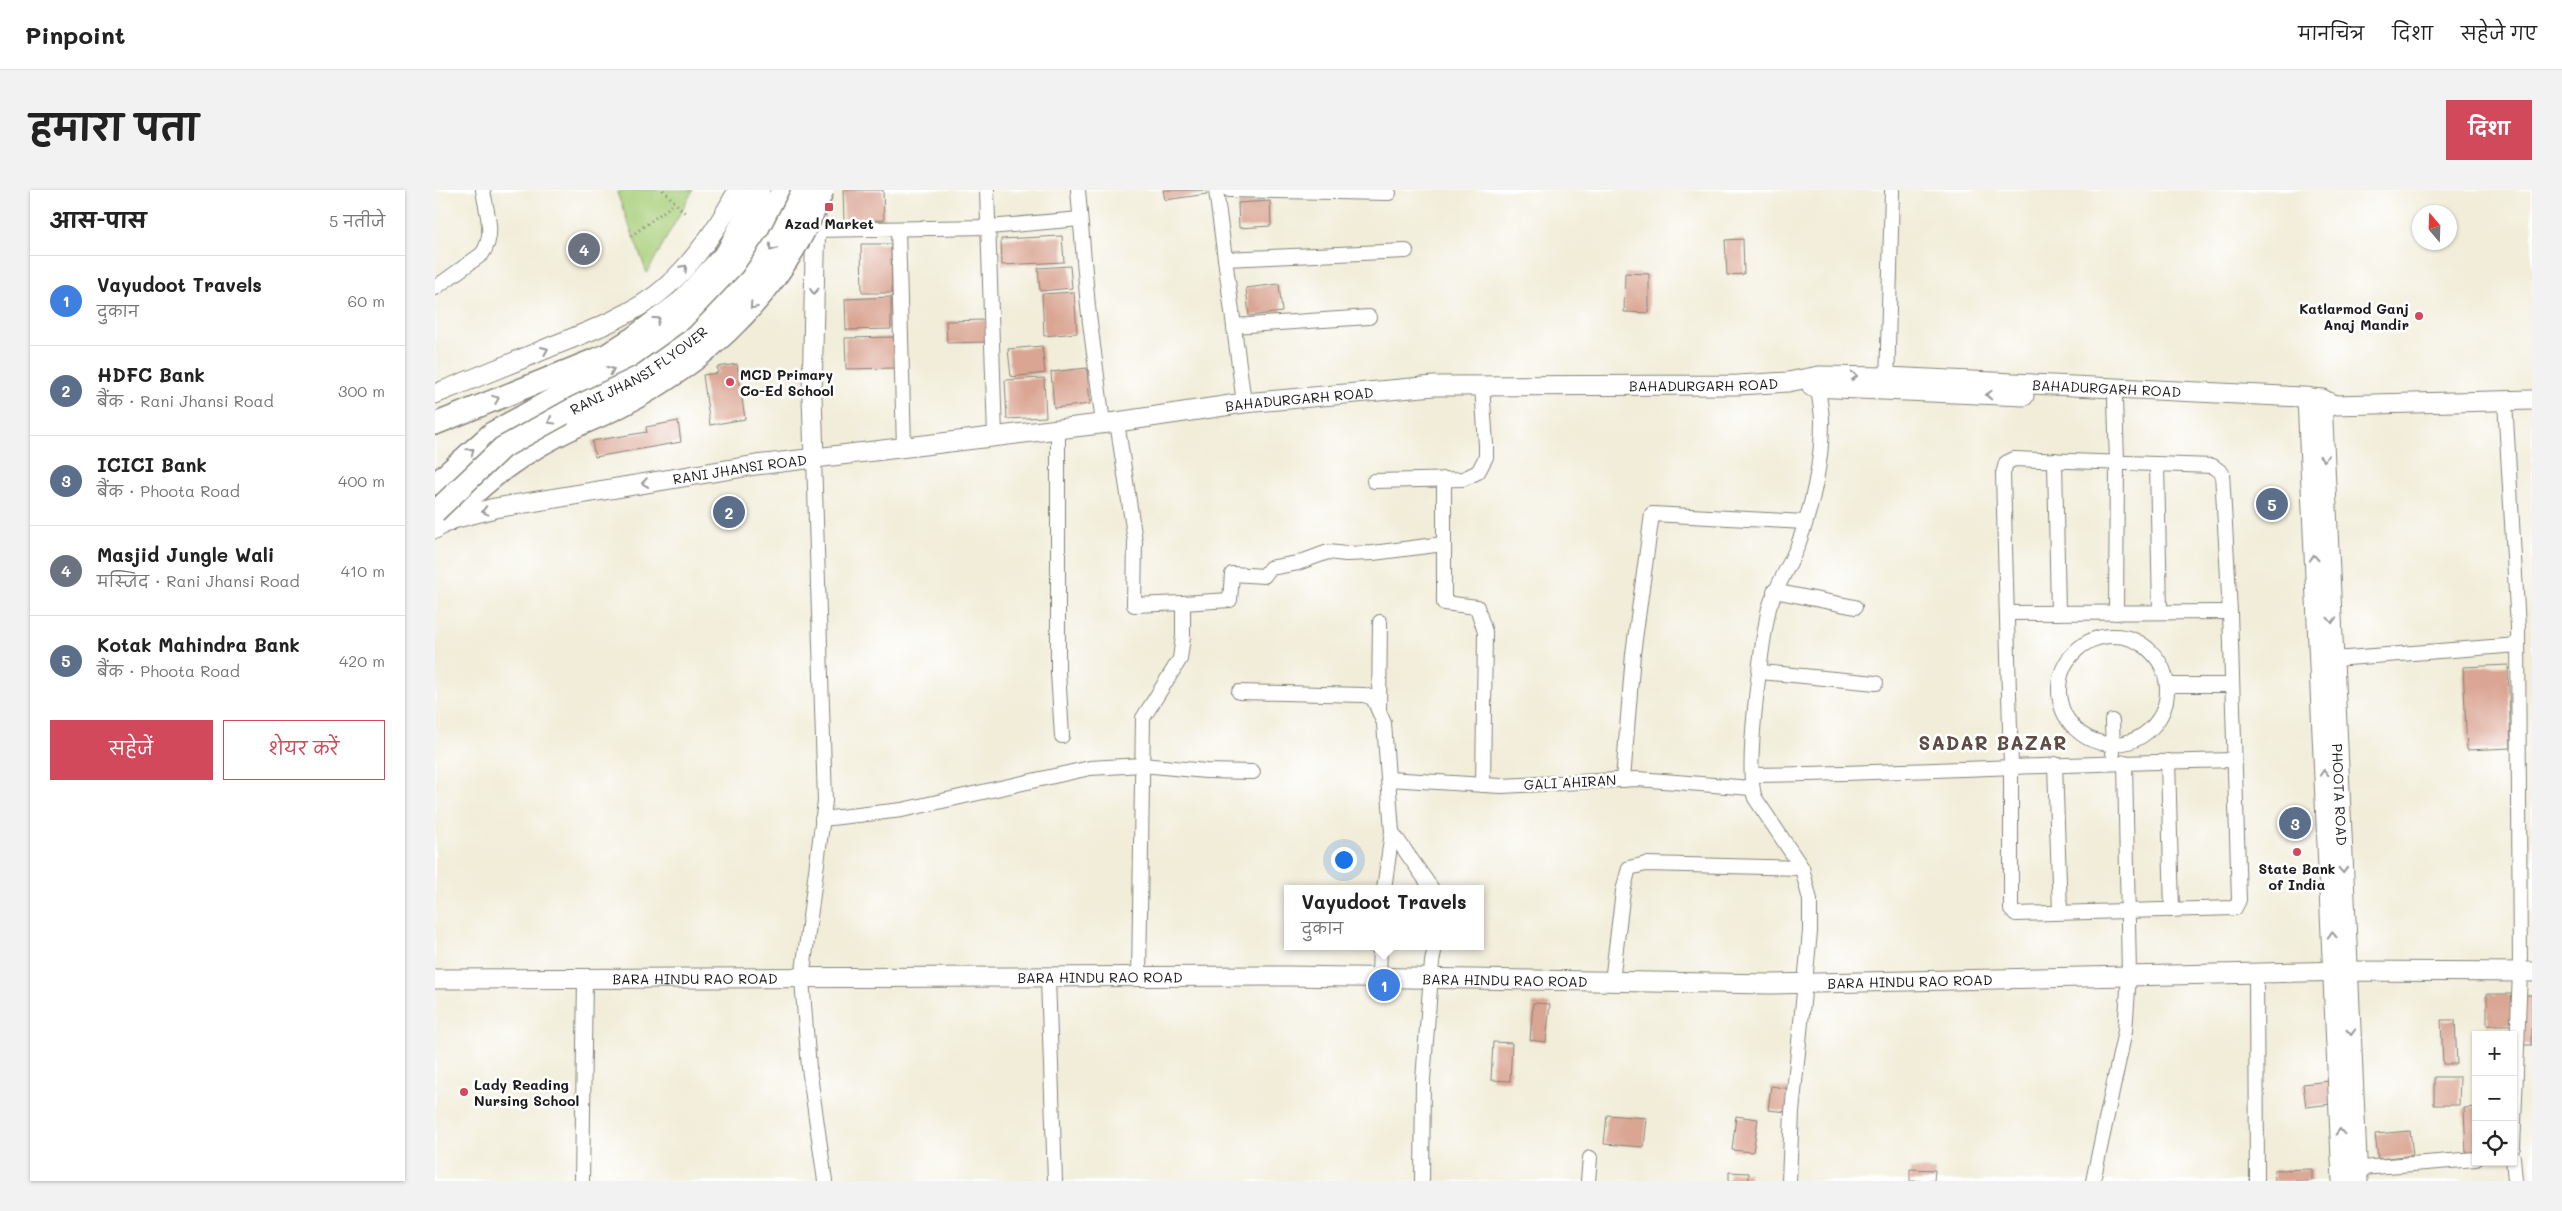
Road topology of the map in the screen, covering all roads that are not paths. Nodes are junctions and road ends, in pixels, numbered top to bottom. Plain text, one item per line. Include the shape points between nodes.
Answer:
1 (483, 190) edge
2 (738, 190) edge
3 (759, 190) edge
4 (784, 190) edge
5 (803, 190) edge
6 (822, 190) edge
7 (987, 190) edge
8 (1078, 190) edge
9 (1216, 190) edge
10 (1229, 190) edge
11 (1892, 190) edge
12 (1389, 193) dead end
13 (1080, 219) junction
14 (815, 223) junction
15 (989, 227) junction
16 (898, 229) junction
17 (1406, 251) dead end
18 (1225, 259) junction
19 (435, 288) edge
20 (1369, 317) dead end
21 (1234, 326) junction
22 (1817, 382) junction
23 (1887, 384) junction
24 (1482, 386) junction
25 (435, 394) edge
26 (2115, 400) junction
27 (2532, 400) edge
28 (2505, 401) junction
29 (1244, 403) junction
30 (2319, 404) junction
31 (1110, 423) junction
32 (435, 424) edge
33 (1058, 429) junction
34 (995, 436) junction
35 (904, 447) junction
36 (814, 458) junction
37 (2055, 460) junction
38 (2117, 462) junction
39 (2157, 464) junction
40 (1444, 479) junction
41 (1374, 480) dead end
42 (435, 484) edge
43 (440, 521) edge
44 (1805, 522) junction
45 (1443, 544) junction
46 (1774, 591) junction
47 (1183, 603) junction
48 (1855, 607) dead end
49 (2160, 612) junction
50 (2229, 612) junction
51 (2007, 613) junction
52 (2058, 613) junction
53 (2114, 613) junction
54 (1380, 622) dead end
55 (2113, 635) junction
56 (2518, 645) junction
57 (2334, 659) junction
58 (1761, 672) junction
59 (1876, 683) dead end
60 (2167, 685) junction
61 (2231, 685) junction
62 (1239, 692) dead end
63 (1379, 709) junction
64 (2112, 721) dead end
65 (1062, 736) dead end
66 (2112, 744) junction
67 (2233, 760) junction
68 (2168, 761) junction
69 (2119, 762) junction
70 (2055, 764) junction
71 (1143, 765) junction
72 (2011, 766) junction
73 (1253, 772) dead end
74 (1389, 780) junction
75 (1623, 780) junction
76 (1751, 782) junction
77 (1483, 785) junction
78 (823, 819) junction
79 (1392, 832) junction
80 (1802, 868) junction
81 (1385, 885) edge
82 (1429, 885) edge
83 (2173, 910) junction
84 (2128, 911) junction
85 (2060, 912) junction
86 (1380, 950) edge
87 (1434, 950) edge
88 (2341, 971) junction
89 (2526, 972) edge
90 (2256, 973) junction
91 (2129, 976) junction
92 (1139, 977) junction
93 (1379, 977) junction
94 (1048, 978) junction
95 (1431, 978) junction
96 (435, 979) edge
97 (585, 979) junction
98 (802, 979) junction
99 (1612, 981) junction
100 (1804, 983) junction
101 (2515, 1121) edge
102 (1590, 1158) dead end
103 (2472, 1160) edge
104 (2514, 1166) edge
105 (2350, 1175) edge
106 (582, 1181) edge
107 (825, 1181) edge
108 (1055, 1181) edge
109 (1422, 1181) edge
110 (1588, 1181) edge
111 (1789, 1181) edge
112 (2093, 1181) edge
113 (2257, 1181) edge
114 (2515, 1181) edge

1 - 19 street via 490,231 487,247
25 -> 2 street via 585,333 665,288 697,254 724,218
32 -> 3 main road via 606,355 634,337 681,302 727,252
4 - 14 street
42 -> 4 main road, RANI JHANSI FLYOVER via 492,433 631,360 681,323 734,271
5 -> 43 main road, RANI JHANSI FLYOVER, bridge via 777,241 751,280 697,336 641,376 502,448
6 - 14 street, RANI JHANSI ROAD
6 -> 43 main road, bridge via 786,264 755,305 727,334 644,395 523,454
7 - 15 street
8 - 13 street
9 - 18 street
10 - 12 street
11 - 23 street
13 - 15 street
13 - 31 street via 1088,307
14 - 16 street
14 -> 36 street, RANI JHANSI ROAD
15 - 16 street
15 - 34 street
16 - 35 street
17 - 18 street
18 - 21 street
20 - 21 street
21 - 29 street
22 - 23 street, BAHADURGARH ROAD
22 - 24 street, BAHADURGARH ROAD via 1738,386
22 - 44 street via 1822,420 1820,453
26 -> 23 street, BAHADURGARH ROAD
23 - 30 street, BAHADURGARH ROAD
24 - 29 street, BAHADURGARH ROAD via 1434,386
24 - 40 street via 1486,445 1483,466 1471,477
26 - 30 street, BAHADURGARH ROAD
26 - 38 street
27 - 28 street, BAHADURGARH ROAD
28 - 30 street, BAHADURGARH ROAD
28 - 56 street
29 - 31 street, BAHADURGARH ROAD
30 -> 57 street, PHOOTA ROAD
88 -> 30 street, PHOOTA ROAD
31 - 33 street, BAHADURGARH ROAD
31 - 47 street via 1135,541 1134,605
33 - 34 street, BAHADURGARH ROAD
33 - 65 street
34 - 35 street, BAHADURGARH ROAD
35 - 36 street, BAHADURGARH ROAD
36 -> 43 street, RANI JHANSI ROAD via 495,508
36 - 78 street
37 - 38 street
37 - 51 street via 2015,459 2006,462
37 - 52 street
38 - 39 street
38 - 53 street
39 - 49 street
39 - 50 street via 2213,466 2222,472
40 - 41 street
40 - 45 street
44 - 46 street via 1797,546
44 - 75 street via 1653,514 1633,654
45 - 47 street via 1373,553 1328,552 1271,568 1264,576 1232,574 1230,600
45 - 77 street via 1443,603 1477,607 1485,632
46 - 48 street
46 - 58 street via 1766,624
47 - 71 street via 1180,659 1143,718
49 - 50 street
49 - 53 street
50 - 61 street
51 - 52 street
51 - 72 street
52 - 53 street
53 - 55 street
54 - 63 street
55 - 60 street via 2131,638 2148,647 2160,661
55 - 66 street via 2095,638 2079,647 2066,661 2059,679 2063,713 2073,727 2087,738
56 - 57 street
56 - 89 street
57 -> 88 street, PHOOTA ROAD
58 - 59 street
58 - 76 street
60 - 61 street
60 - 66 street via 2162,714 2152,728 2137,739
61 - 67 street
62 - 63 street via 1364,695 1373,698
63 - 74 street via 1384,723
64 - 66 street
66 - 69 street
67 - 68 street, GALI AHIRAN
67 - 83 street via 2238,904 2235,908
68 - 69 street, GALI AHIRAN
68 - 83 street
69 - 70 street, GALI AHIRAN
69 - 84 street
70 - 72 street, GALI AHIRAN
70 - 85 street
71 - 73 street
71 - 78 street via 1091,768 901,810
71 - 92 street
72 - 76 street, GALI AHIRAN
72 - 85 street via 2011,910 2016,914
74 - 77 street, GALI AHIRAN
74 - 79 street
75 - 76 street, GALI AHIRAN
75 - 77 street, GALI AHIRAN
76 - 80 street via 1762,809
78 - 98 street
79 - 81 street
79 - 82 street
80 - 99 street via 1646,864 1629,868 1623,891
80 - 100 street via 1810,900
83 - 84 street
84 - 85 street
84 - 91 street
86 - 93 street
87 - 95 street
88 - 89 street, BARA HINDU RAO ROAD
88 - 90 street, BARA HINDU RAO ROAD
88 - 105 street, PHOOTA ROAD
89 - 101 street
90 - 91 street, BARA HINDU RAO ROAD
90 - 113 street
91 - 100 street, BARA HINDU RAO ROAD
91 - 112 street via 2125,1031
92 - 93 street, BARA HINDU RAO ROAD
92 - 94 street, BARA HINDU RAO ROAD
93 - 95 street, BARA HINDU RAO ROAD
94 - 98 street, BARA HINDU RAO ROAD
94 - 108 street
95 - 99 street, BARA HINDU RAO ROAD
95 - 109 street via 1423,1080
96 - 97 street, BARA HINDU RAO ROAD
97 - 98 street, BARA HINDU RAO ROAD
97 - 106 street
98 - 107 street via 809,1068
99 - 100 street, BARA HINDU RAO ROAD
100 - 111 street
102 - 110 street
103 - 105 street
104 - 114 street

